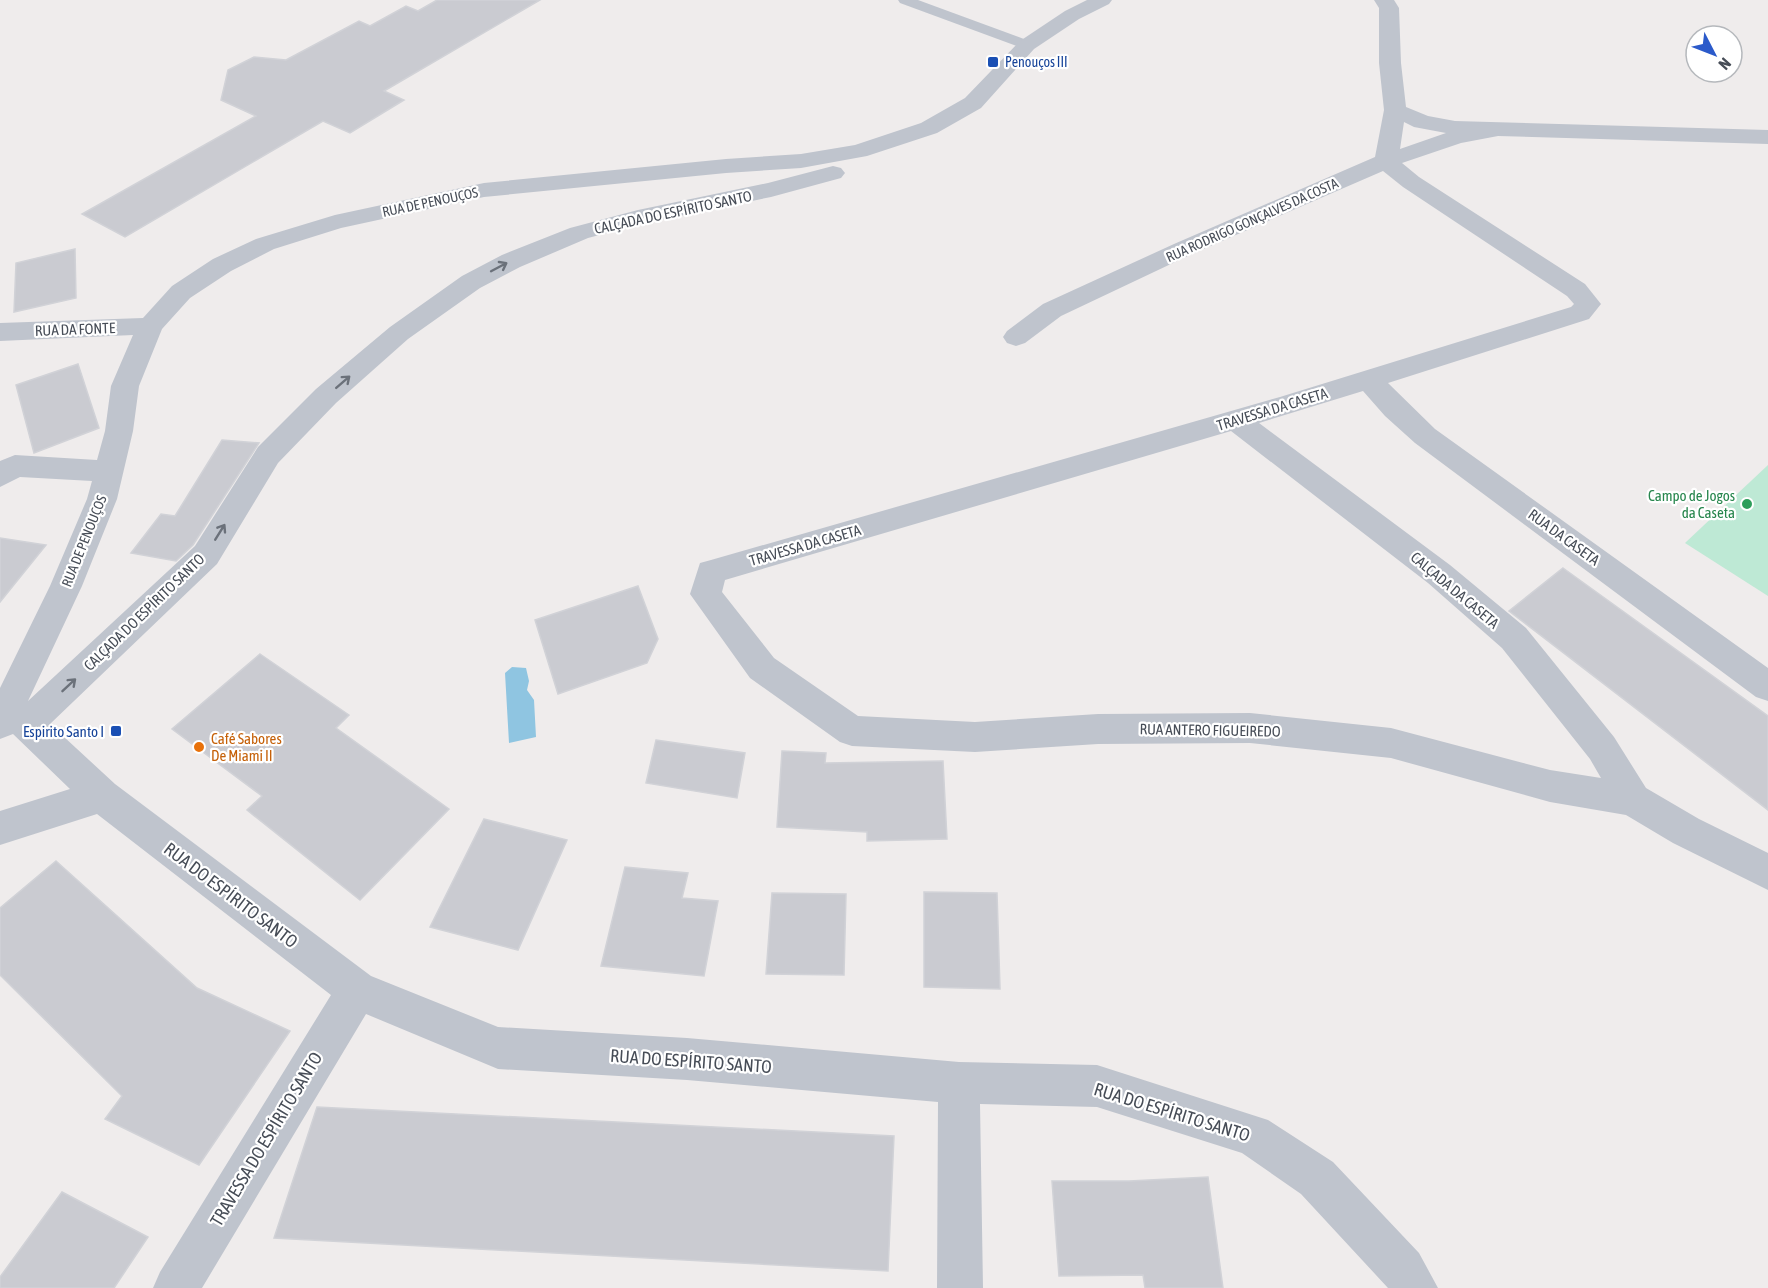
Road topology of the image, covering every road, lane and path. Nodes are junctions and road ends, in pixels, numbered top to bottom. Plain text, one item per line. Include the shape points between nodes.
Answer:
1 (905, 0) edge
2 (1102, 0) edge
3 (1384, 0) edge
4 (1027, 45) junction
5 (1395, 110) junction
6 (1499, 129) junction
7 (1768, 137) edge
8 (859, 152) junction
9 (1386, 161) junction
10 (150, 326) junction
11 (0, 332) edge
12 (1016, 337) dead end
13 (1368, 379) junction
14 (1235, 420) junction
15 (109, 471) junction
16 (0, 476) edge
17 (711, 572) joint
18 (1768, 687) edge
19 (12, 719) edge
20 (102, 796) junction
21 (1633, 800) junction
22 (0, 828) edge
23 (1768, 872) edge
24 (357, 990) junction
25 (959, 1083) junction
26 (176, 1288) edge
27 (960, 1288) edge
28 (1414, 1288) edge

1 - 4 lane
2 - 4 street, RUA DE PENOUÇOS
3 - 5 street via 1389,8
4 - 8 street, RUA DE PENOUÇOS via 973,102 929,128
5 - 6 street, RUA RODRIGO GONÇALVES DA COSTA via 1422,122
5 - 9 street
6 - 7 street, RUA RODRIGO GONÇALVES DA COSTA
6 - 9 street, RUA RODRIGO GONÇALVES DA COSTA via 1456,137
8 - 10 street, RUA DE PENOUÇOS via 801,161 484,190 335,222 265,244 222,265 181,292
19 -> 8 street, CALÇADA DO ESPÍRITO SANTO via 206,555 268,455 326,396 399,333 471,282 579,233 771,190 837,171
9 - 12 street, RUA RODRIGO GONÇALVES DA COSTA via 1062,306
9 - 13 street, TRAVESSA DA CASETA via 1411,182 1576,290 1588,304 1580,313
10 - 11 street, RUA DA FONTE
10 - 15 street, RUA DE PENOUÇOS via 125,386
13 - 14 street, TRAVESSA DA CASETA
13 - 18 street, RUA DA CASETA via 1425,436
14 - 17 street, TRAVESSA DA CASETA
14 - 21 street, CALÇADA DA CASETA via 1439,574 1514,638 1602,748
15 - 16 street via 15,466
15 - 19 street, RUA DE PENOUÇOS via 102,499
17 - 21 street, RUA ANTERO FIGUEIREDO via 706,594 762,668 852,730 975,737 1098,729 1250,728 1391,743 1550,786
19 - 20 street, RUA DO ESPÍRITO SANTO
20 - 22 street
20 - 24 street, RUA DO ESPÍRITO SANTO
21 - 23 street, RUA ANTERO FIGUEIREDO
24 - 25 street, RUA DO ESPÍRITO SANTO via 498,1048 687,1059
24 - 26 street, TRAVESSA DO ESPÍRITO SANTO
25 - 27 street
25 - 28 street, RUA DO ESPÍRITO SANTO via 1097,1086 1253,1135 1317,1178 1403,1269

